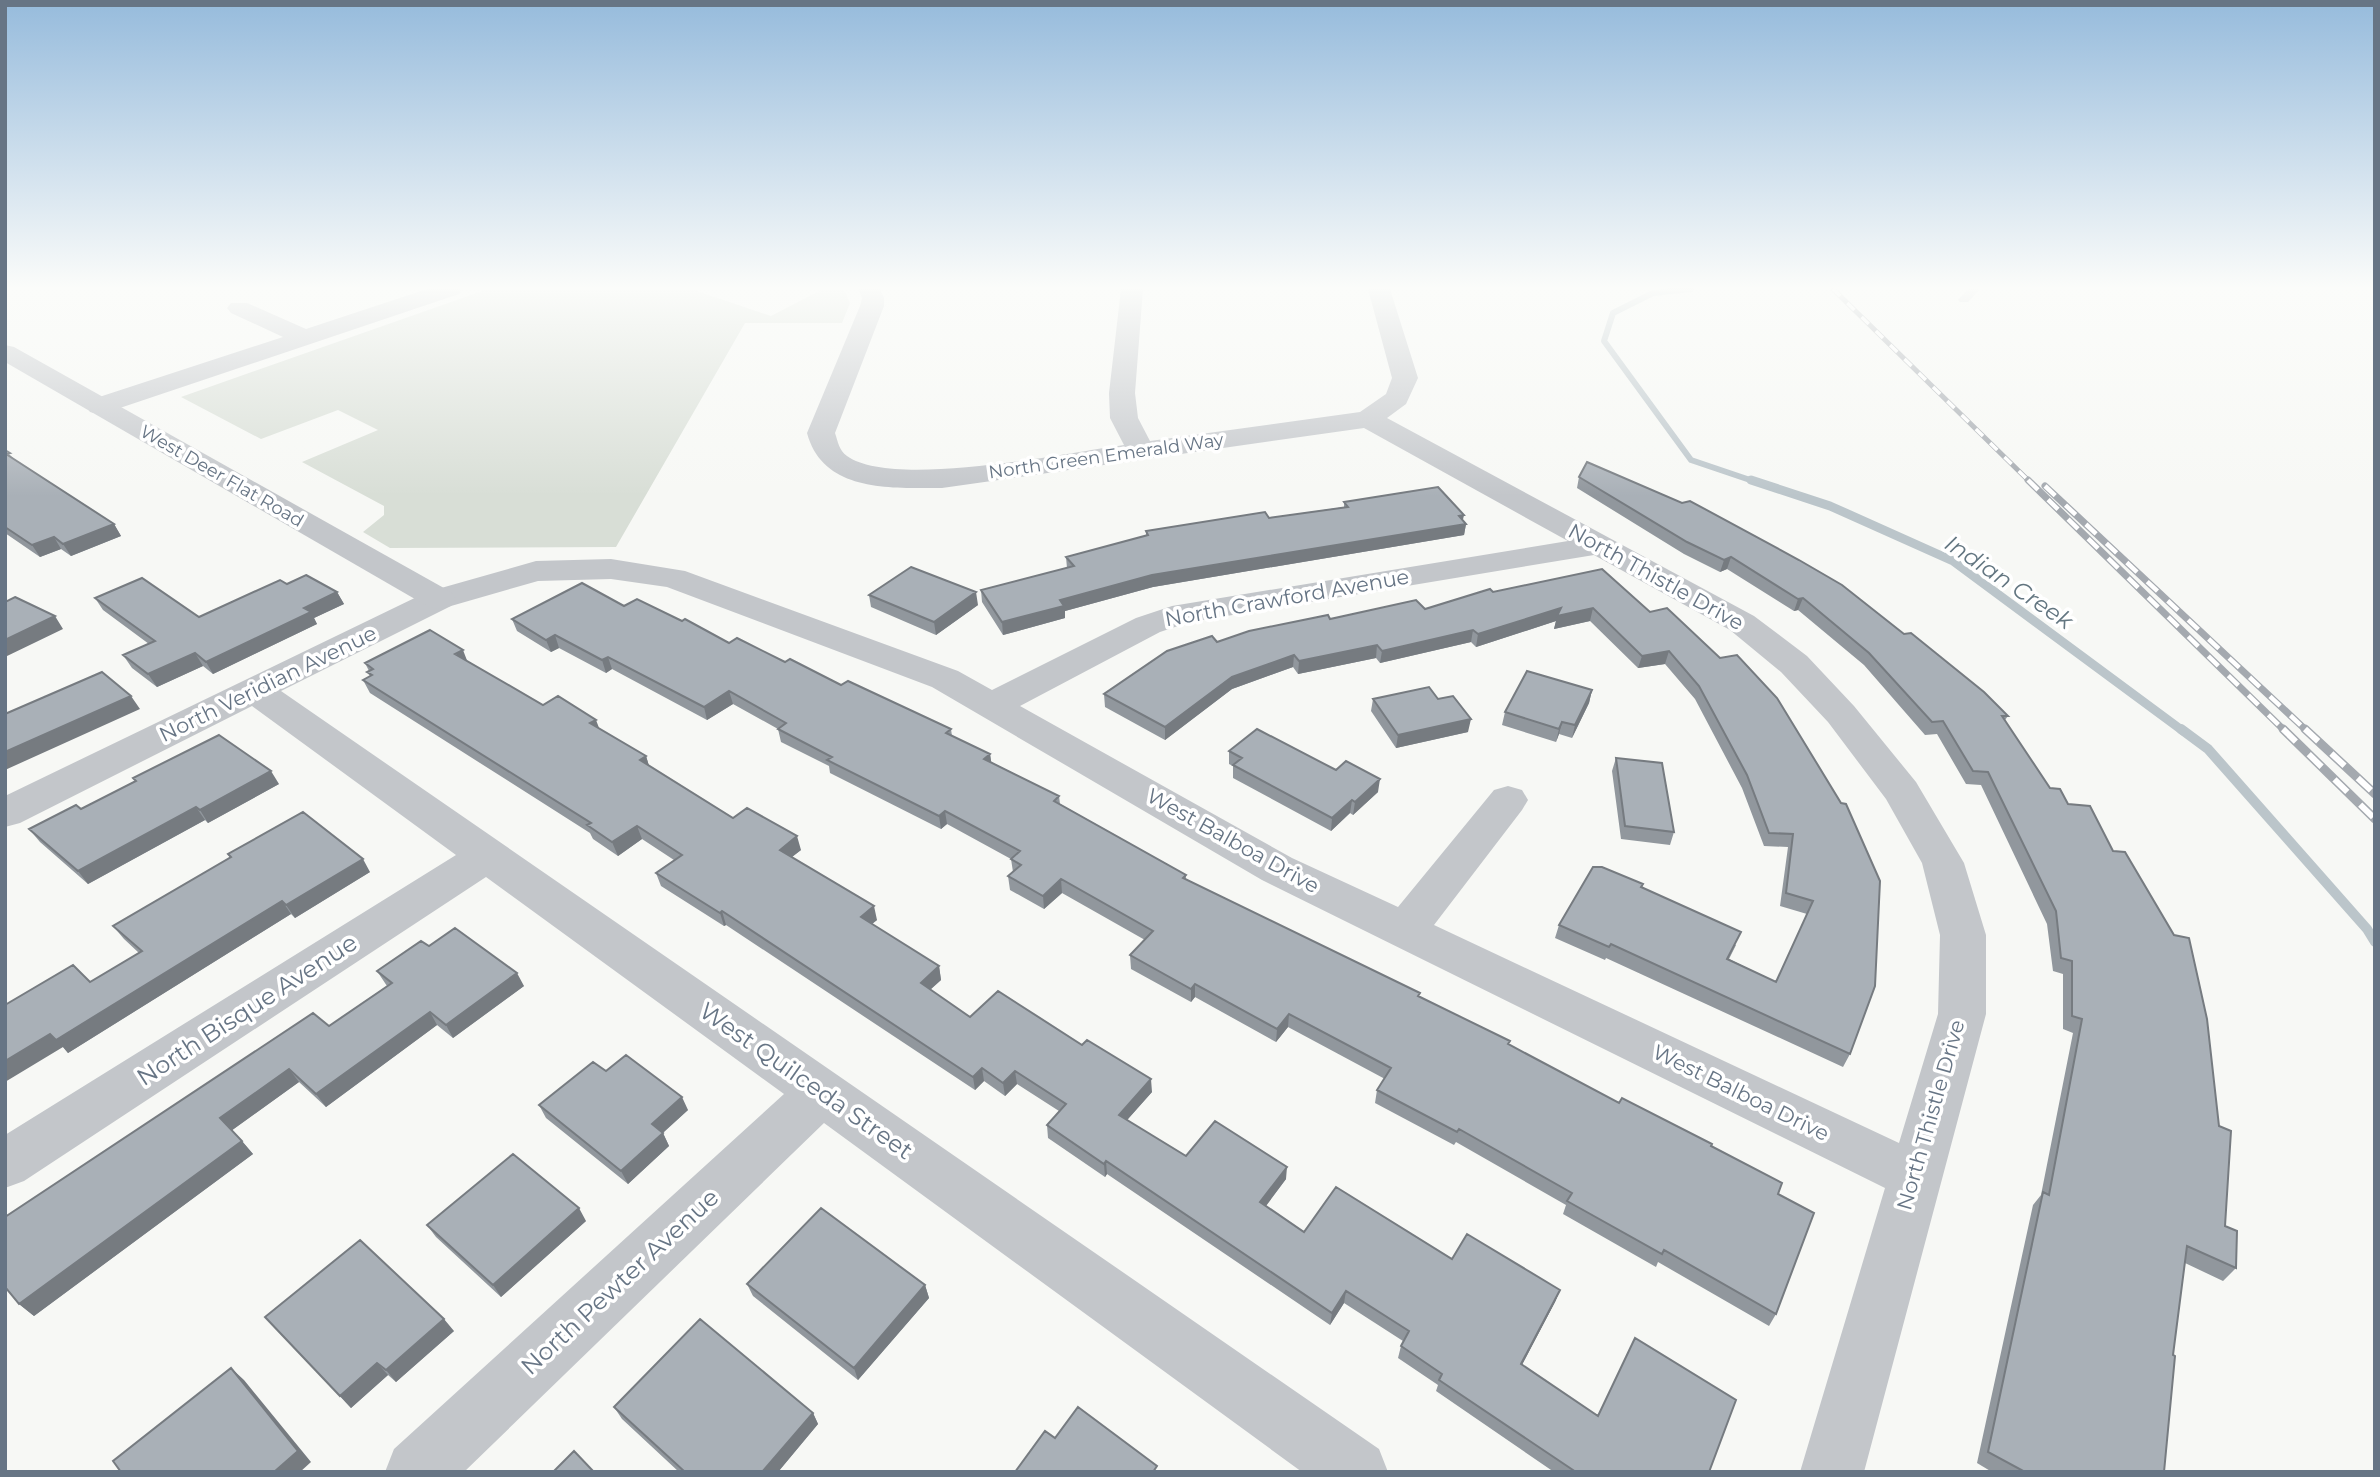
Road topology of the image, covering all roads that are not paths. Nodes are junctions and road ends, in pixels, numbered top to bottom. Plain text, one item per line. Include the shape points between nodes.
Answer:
1 (15, 358) edge
2 (245, 358) edge
3 (851, 358) edge
4 (1125, 358) edge
5 (1399, 358) edge
6 (99, 406) junction
7 (1368, 419) junction
8 (1141, 450) junction
9 (1600, 545) junction
10 (536, 571) joint
11 (439, 599) junction
12 (256, 691) junction
13 (993, 705) junction
14 (1508, 800) dead end
15 (5, 813) edge
16 (488, 855) junction
17 (1405, 930) junction
18 (822, 1093) junction
19 (5, 1164) edge
20 (1914, 1176) junction
21 (1352, 1471) edge
22 (418, 1472) edge
23 (1832, 1472) edge

1 - 6 street, West Deer Flat Road
2 - 6 street
3 - 8 street, North Green Emerald Way via 821,433 827,453 844,467 892,479 942,479
4 - 8 street via 1124,418
5 - 7 street via 1405,378 1397,398
6 - 11 street, West Deer Flat Road
7 - 8 street, North Green Emerald Way
7 - 9 street, North Thistle Drive
9 - 13 street, North Crawford Avenue via 1184,613 1148,625
9 - 20 street, North Thistle Drive via 1742,623 1794,664 1841,714 1902,792 1943,863 1963,935 1962,1014
10 - 11 street, North Veridian Avenue
10 - 13 street, West Balboa Drive via 611,569 673,578 945,679
11 - 12 street, North Veridian Avenue
12 - 15 street, North Veridian Avenue
12 - 16 street, West Quilceda Street
13 - 17 street, West Balboa Drive via 1278,869
14 - 17 street
16 - 18 street, West Quilceda Street
16 - 19 street, North Bisque Avenue
17 - 20 street, West Balboa Drive
18 - 21 street, West Quilceda Street
18 - 22 street, North Pewter Avenue
20 - 23 street, North Thistle Drive

